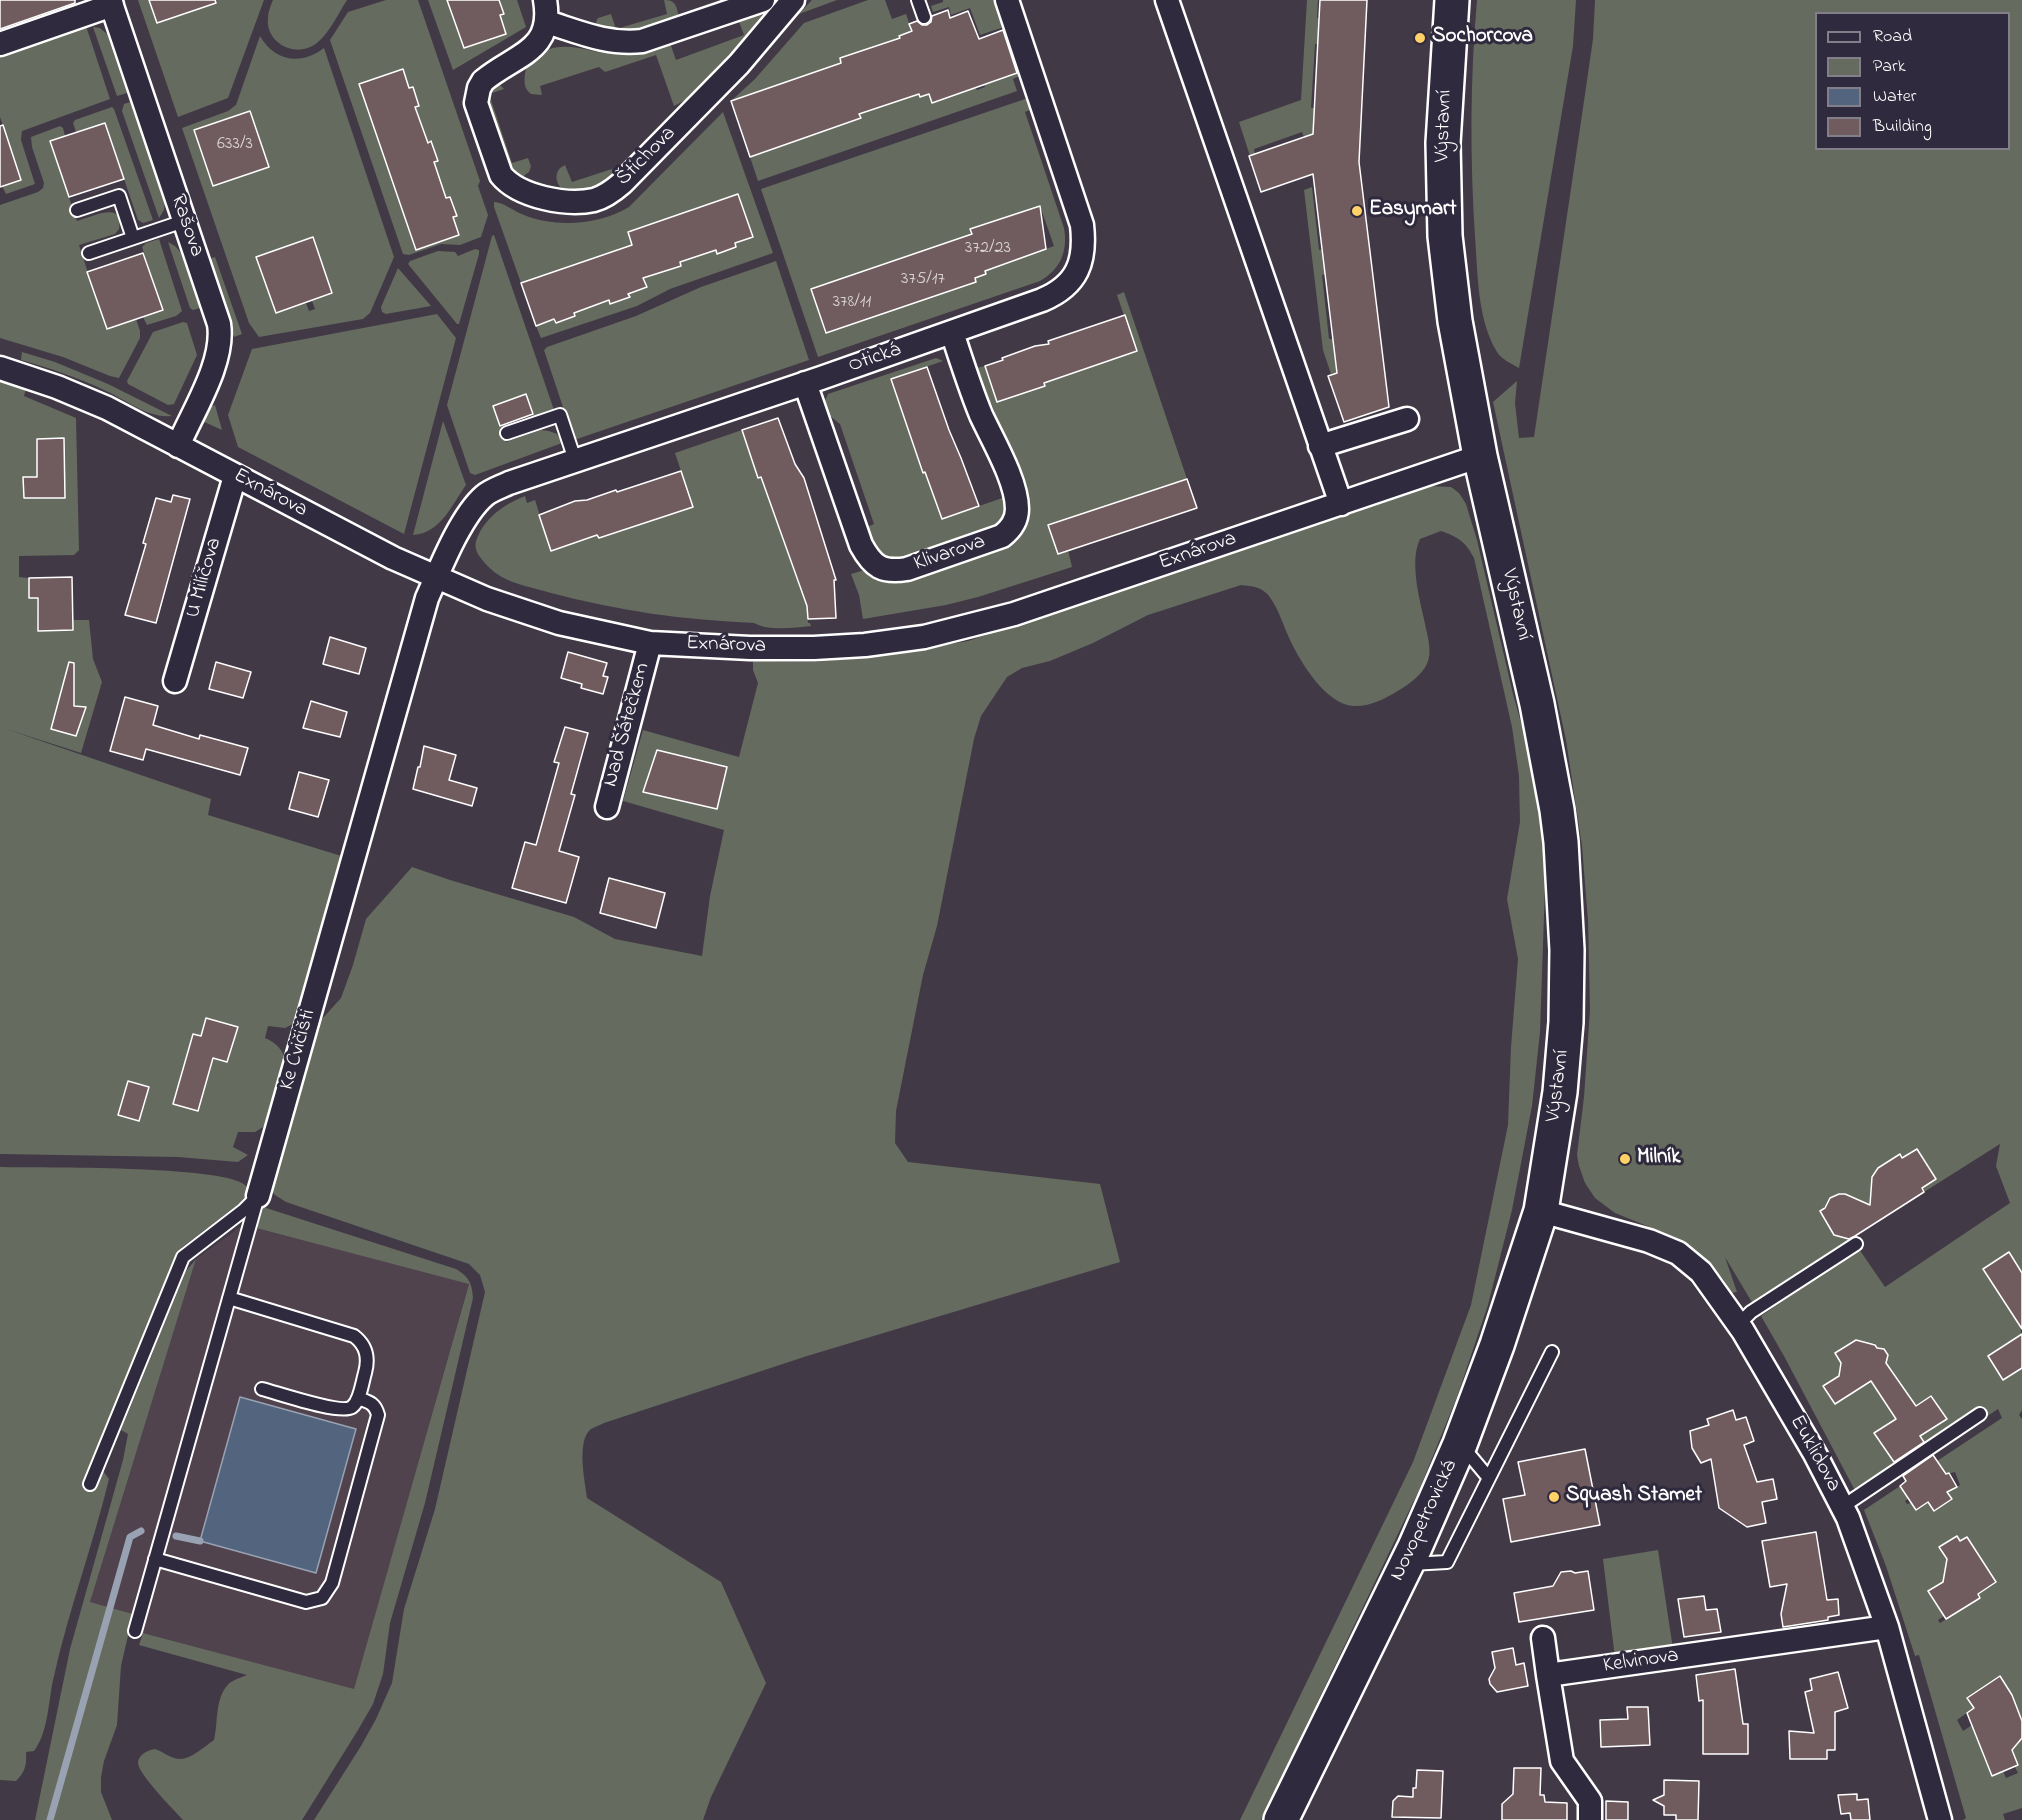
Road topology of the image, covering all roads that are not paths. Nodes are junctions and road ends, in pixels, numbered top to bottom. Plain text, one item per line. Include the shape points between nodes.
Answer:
1 (763, 0) edge
2 (794, 0) edge
3 (918, 0) edge
4 (1007, 0) edge
5 (1167, 0) edge
6 (1452, 0) edge
7 (111, 2) edge
8 (546, 11) edge
9 (924, 17) dead end
10 (0, 44) edge
11 (77, 210) dead end
12 (184, 221) junction
13 (133, 238) junction
14 (89, 253) dead end
15 (952, 332) junction
16 (0, 368) edge
17 (805, 383) junction
18 (1407, 419) dead end
19 (507, 433) dead end
20 (178, 446) junction
21 (1320, 446) junction
22 (1480, 456) junction
23 (575, 460) junction
24 (235, 476) junction
25 (1341, 504) junction
26 (436, 577) junction
27 (650, 643) junction
28 (176, 681) dead end
29 (607, 807) dead end
30 (258, 1196) junction
31 (1541, 1211) junction
32 (1856, 1244) dead end
33 (229, 1298) junction
34 (1739, 1324) junction
35 (1552, 1352) dead end
36 (262, 1389) dead end
37 (358, 1398) junction
38 (1980, 1414) dead end
39 (1460, 1444) junction
40 (1488, 1477) junction
41 (90, 1484) dead end
42 (1842, 1507) junction
43 (155, 1559) junction
44 (1406, 1565) junction
45 (1887, 1627) junction
46 (135, 1630) dead end
47 (1542, 1638) dead end
48 (1548, 1675) junction
49 (1281, 1820) edge
50 (1590, 1820) edge
51 (1940, 1820) edge

1 - 8 street, Štichova via 653,38 629,42 605,40
2 - 8 street, Štichova via 739,64 622,183 603,197 586,201 534,195 517,189 501,175 476,103 483,81 537,44 544,32
3 - 9 lane
4 - 15 street, Otická via 1079,214 1082,259 1069,282 1050,296
5 - 21 street
6 - 22 main road, Výstavní via 1443,143 1446,236 1455,321
7 - 10 street, Rašova
7 - 12 street, Rašova
11 - 13 lane via 119,196
12 - 13 lane
12 - 20 street, Rašova via 221,336 213,369
13 - 14 lane
15 - 17 street, Otická
15 - 17 street, Klivarova via 975,399 1009,477 1016,501 1015,519 1002,536 907,569 884,570 866,555
16 - 20 street, Exnárova via 98,404
17 - 23 street, Otická
18 - 21 street
19 - 23 lane via 560,416
20 - 24 street, Exnárova
21 - 25 street
22 - 25 street, Exnárova
22 - 31 main road, Výstavní via 1538,704 1561,842 1566,1022 1560,1092
23 - 26 street, Otická via 487,494 465,523
24 - 26 street, Exnárova
24 - 28 street, U Milíčova
25 - 27 street, Exnárova via 1014,614 924,637 814,648
26 - 27 street, Exnárova via 524,612
26 - 30 street, Ke Cvičišti
27 - 29 street, Nad Šátečkem
30 - 33 lane
30 - 41 lane via 183,1257
31 - 34 street, Euklidova via 1678,1253 1701,1272
31 - 39 main road, Novopetrovická
32 - 34 lane via 1751,1312
33 - 37 lane via 354,1336 362,1342 367,1364
33 - 43 lane
34 - 42 street, Euklidova
35 - 40 lane
36 - 37 lane via 342,1410 354,1406
37 - 43 lane via 370,1402 378,1415 332,1583 322,1598 306,1602
38 - 42 lane
39 - 40 lane
39 - 44 main road, Novopetrovická
40 - 44 lane via 1448,1562
42 - 45 street, Euklidova
43 - 46 lane
44 - 49 main road, Novopetrovická
45 - 48 street, Kelvinova
45 - 51 street, Euklidova
47 - 48 street
48 - 50 street via 1562,1761 1590,1801

